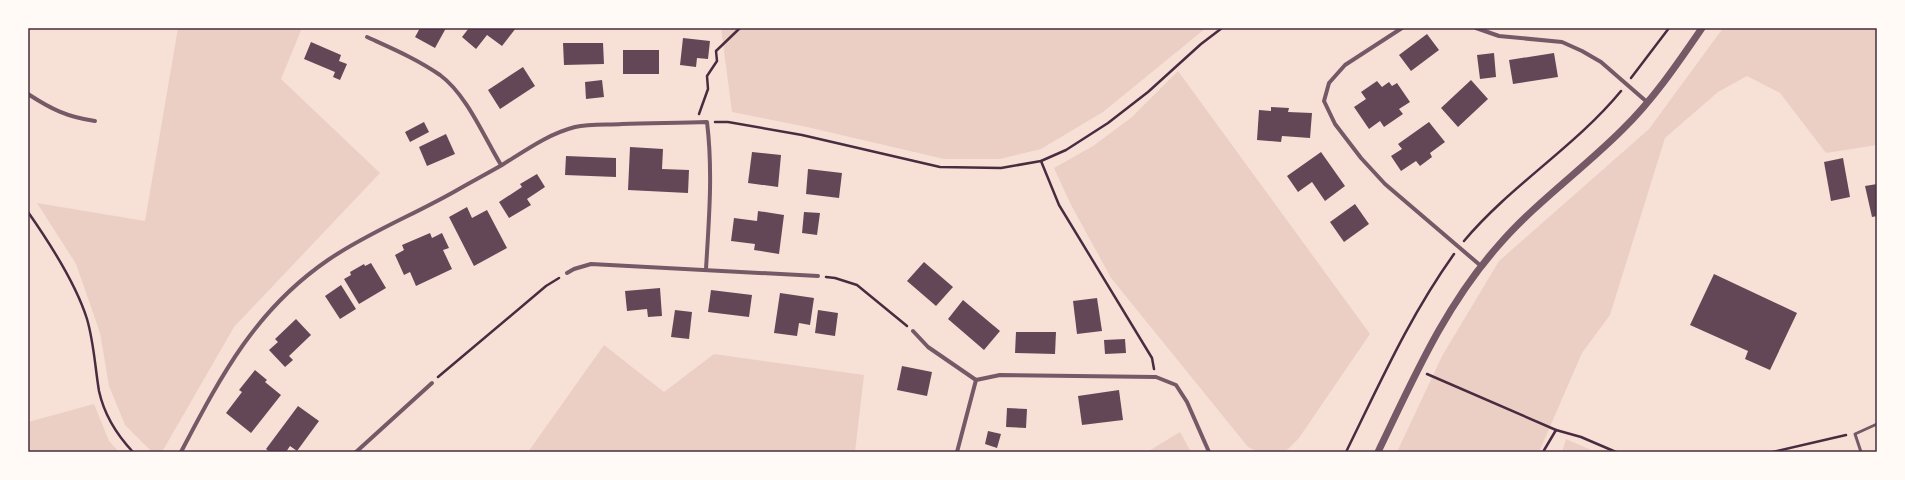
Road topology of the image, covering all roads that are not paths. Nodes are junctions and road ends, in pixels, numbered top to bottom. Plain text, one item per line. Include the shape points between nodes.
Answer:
1 (1402, 28) edge
2 (1476, 28) edge
3 (1702, 28) edge
4 (367, 37) dead end
5 (28, 94) edge
6 (1647, 102) junction
7 (95, 121) dead end
8 (501, 165) junction
9 (1481, 266) junction
10 (706, 269) junction
11 (567, 273) road end
12 (818, 276) road end
13 (913, 331) road end
14 (976, 380) junction
15 (432, 383) road end
16 (1877, 424) edge
17 (181, 452) edge
18 (356, 452) edge
19 (957, 452) edge
20 (1210, 452) edge
21 (1378, 452) edge
22 (1861, 452) edge

1 - 9 street via 1345,65 1329,83 1324,101 1335,124 1385,184
2 - 6 street via 1499,36 1562,42 1601,62
3 - 6 street
4 - 8 street via 417,60 441,76 457,92
5 - 7 street via 57,112 73,118
6 - 9 street via 1603,149 1516,227
8 - 10 street via 543,139 577,127 708,122 711,184
8 - 17 street via 367,237 329,259 300,281 246,339 226,368
9 - 21 street via 1440,325
10 - 11 street via 591,264
10 - 12 street
13 - 14 street via 928,347
14 - 19 street
14 - 20 street via 1000,375 1156,377 1176,385 1187,402
15 - 18 street
16 - 22 lane via 1855,434

